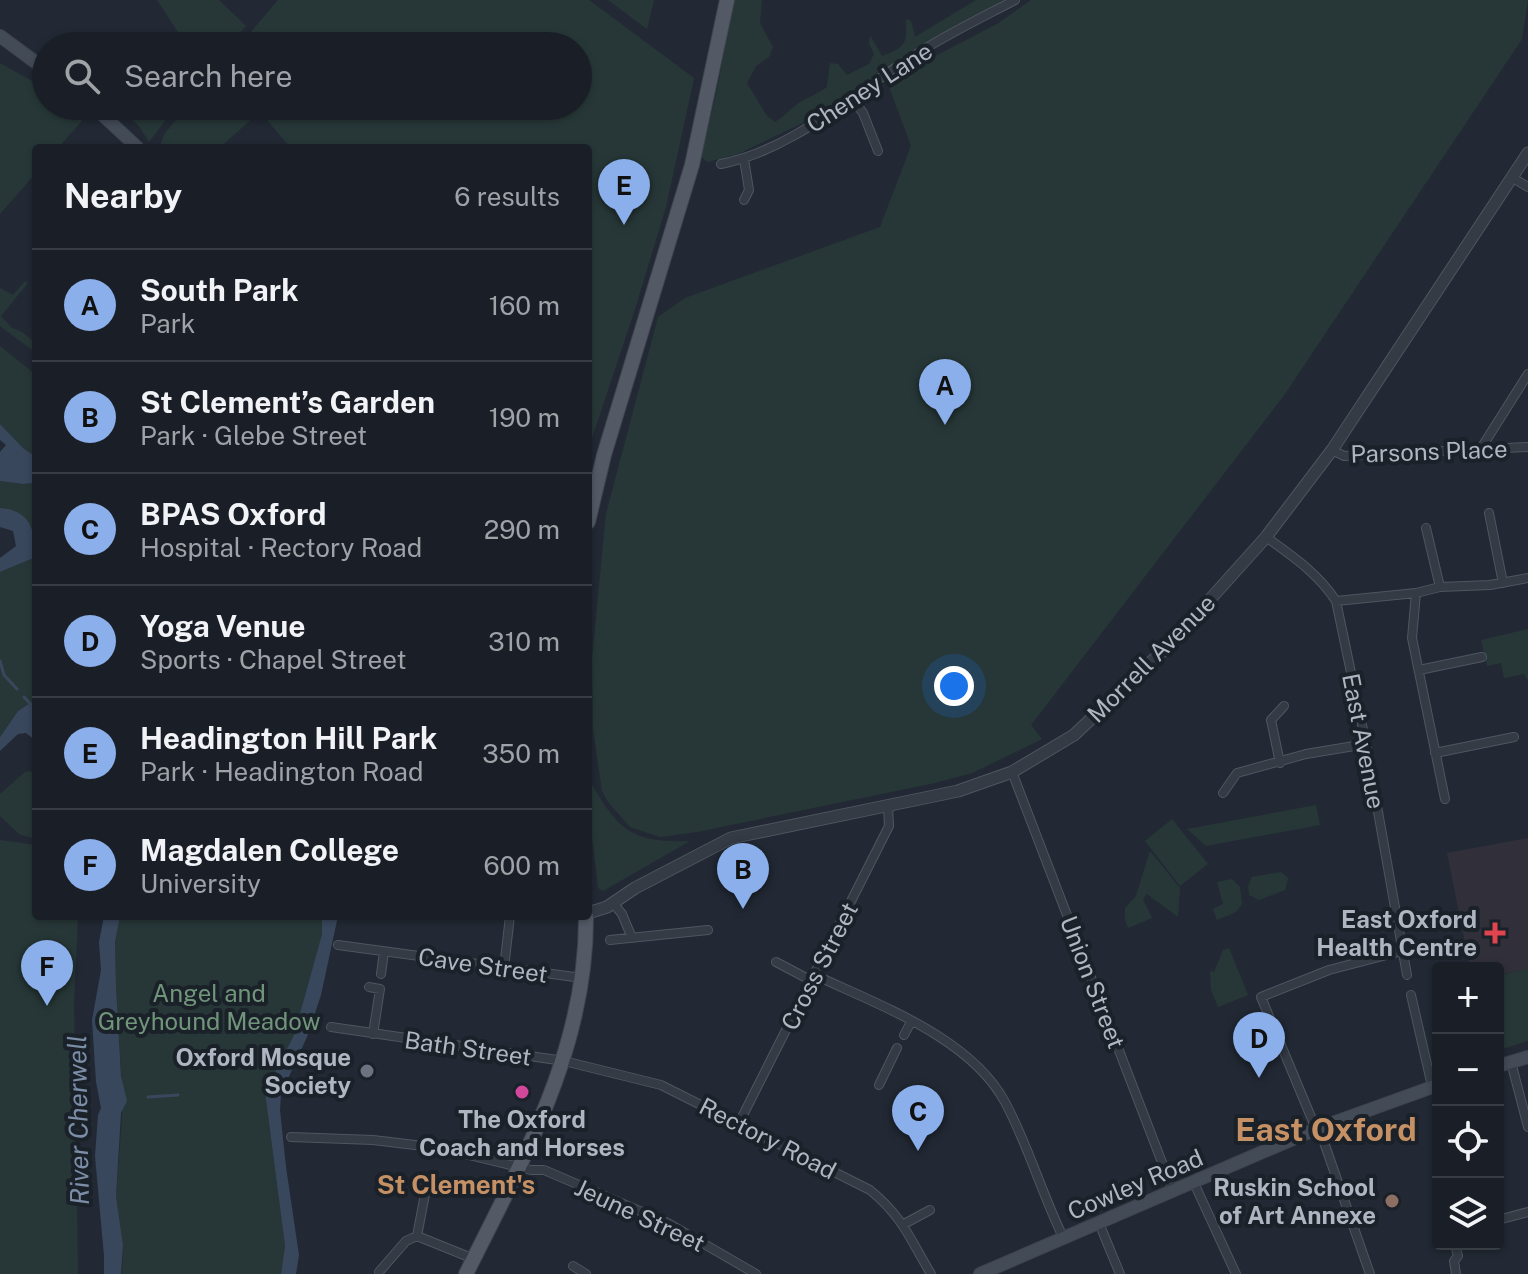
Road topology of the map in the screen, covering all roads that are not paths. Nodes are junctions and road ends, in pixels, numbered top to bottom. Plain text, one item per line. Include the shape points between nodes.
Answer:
1 (727, 0) edge
2 (1015, 0) edge
3 (0, 36) edge
4 (32, 60) edge
5 (851, 97) junction
6 (108, 120) edge
7 (134, 144) edge
8 (878, 151) dead end
9 (1528, 153) edge
10 (744, 159) junction
11 (721, 164) dead end
12 (1513, 178) junction
13 (1528, 187) edge
14 (744, 200) dead end
15 (1528, 374) edge
16 (1528, 447) edge
17 (1332, 450) junction
18 (1480, 450) junction
19 (592, 505) edge
20 (1489, 513) dead end
21 (1426, 528) dead end
22 (1266, 537) junction
23 (1528, 578) edge
24 (1503, 583) junction
25 (1440, 587) junction
26 (1416, 593) junction
27 (1336, 601) junction
28 (1482, 657) dead end
29 (1419, 670) junction
30 (1284, 706) dead end
31 (1514, 737) dead end
32 (1366, 744) junction
33 (1435, 753) junction
34 (1280, 763) junction
35 (1012, 772) junction
36 (1223, 793) dead end
37 (1445, 799) dead end
38 (888, 806) junction
39 (613, 903) junction
40 (592, 913) edge
41 (510, 920) edge
42 (587, 920) edge
43 (708, 930) dead end
44 (632, 938) junction
45 (610, 940) dead end
46 (338, 945) dead end
47 (1402, 951) junction
48 (384, 952) junction
49 (776, 962) dead end
50 (504, 968) junction
51 (381, 974) dead end
52 (1407, 975) dead end
53 (582, 978) junction
54 (813, 978) junction
55 (369, 987) dead end
56 (1411, 995) dead end
57 (911, 1022) junction
58 (331, 1027) dead end
59 (373, 1034) junction
60 (904, 1035) dead end
61 (897, 1048) dead end
62 (1528, 1057) edge
63 (564, 1061) junction
64 (1511, 1062) junction
65 (1504, 1064) edge
66 (1432, 1075) edge
67 (879, 1085) dead end
68 (1432, 1087) edge
69 (739, 1123) junction
70 (1528, 1127) edge
71 (1317, 1129) junction
72 (291, 1137) dead end
73 (521, 1167) junction
74 (1194, 1183) junction
75 (414, 1187) dead end
76 (1173, 1191) junction
77 (930, 1210) dead end
78 (1528, 1212) edge
79 (1504, 1218) edge
80 (1099, 1223) junction
81 (904, 1224) junction
82 (417, 1236) junction
83 (1063, 1237) junction
84 (1456, 1250) edge
85 (474, 1259) junction
86 (573, 1266) dead end
87 (379, 1272) edge
88 (980, 1273) edge
89 (466, 1274) edge
90 (586, 1274) edge
91 (756, 1274) edge
92 (931, 1274) edge
93 (1120, 1274) edge
94 (1236, 1274) edge
95 (1370, 1274) edge
96 (1456, 1274) edge

1 - 19 main road via 692,165
2 - 5 street, Cheney Lane via 910,57
3 - 4 main road
5 - 8 street
5 - 10 street, Cheney Lane via 786,140
6 - 7 main road
9 - 12 street, Morrell Avenue
10 - 11 street, Cheney Lane
10 - 14 street via 749,190
12 - 13 street
12 - 17 street, Morrell Avenue
15 - 18 street
16 - 18 street, Parsons Place
17 - 18 street, Parsons Place via 1344,456
17 - 22 street, Morrell Avenue
20 - 24 street
21 - 25 street
22 - 27 street, East Avenue via 1294,556
22 - 35 street, Morrell Avenue via 1095,717
23 - 24 street
24 - 25 street
25 - 26 street
26 - 27 street
26 - 29 street via 1412,638
27 - 32 street, East Avenue
28 - 29 street
29 - 33 street
30 - 34 street via 1271,720
31 - 33 street
32 - 34 street
32 - 47 street, East Avenue
33 - 37 street
34 - 36 street via 1237,773
35 - 38 street, Morrell Avenue via 958,791
35 - 76 street, Union Street
38 - 39 street, Morrell Avenue via 731,838
38 - 54 street, Cross Street via 889,826
39 - 40 street, Morrell Avenue
39 - 44 street
41 - 50 street
42 - 53 main road
43 - 44 street
44 - 45 street
46 - 48 street, Cave Street
47 - 52 street, East Avenue
47 - 71 street via 1329,970 1261,997
48 - 50 street, Cave Street
48 - 51 street, Cave Street
49 - 54 street
50 - 53 street, Cave Street
53 - 63 main road
54 - 57 street
54 - 69 street, Cross Street
55 - 59 street, Bath Street via 380,989
56 - 66 street
57 - 60 street
57 - 83 street via 964,1053 998,1090
58 - 59 street, Bath Street
59 - 63 street, Bath Street
61 - 67 street
62 - 64 main road
63 - 69 street, Rectory Road via 661,1085
63 - 73 main road
64 - 65 main road
64 - 70 street
68 - 71 main road, Cowley Road
69 - 81 street, Rectory Road via 870,1190
71 - 74 main road, Cowley Road
71 - 95 street
72 - 73 street, Jeune Street via 440,1148
73 - 85 main road
73 - 91 street, Jeune Street via 544,1170 668,1223
74 - 76 main road, Cowley Road
74 - 94 street
75 - 82 street via 426,1189
76 - 80 main road, Cowley Road
77 - 81 street
78 - 79 street
80 - 83 main road, Cowley Road
80 - 93 street
81 - 92 street, Rectory Road
82 - 85 street
82 - 87 street
83 - 88 main road, Cowley Road
84 - 96 street
85 - 89 main road
86 - 90 street

